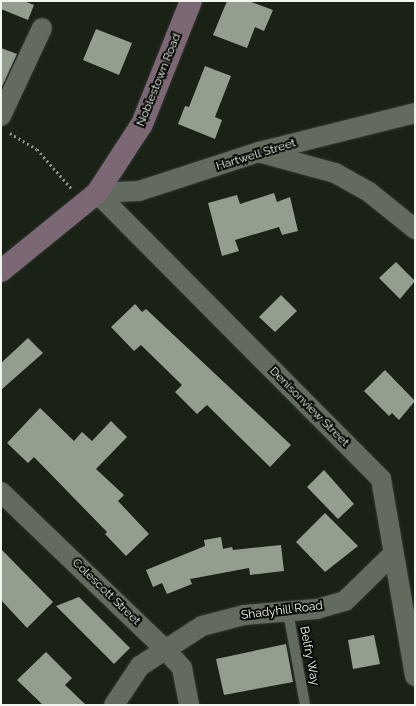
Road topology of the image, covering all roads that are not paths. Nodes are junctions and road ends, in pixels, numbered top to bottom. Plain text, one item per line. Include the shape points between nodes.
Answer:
1 (191, 1) edge
2 (42, 28) dead end
3 (415, 113) edge
4 (4, 123) edge
5 (259, 152) junction
6 (91, 198) junction
7 (415, 229) edge
8 (1, 271) edge
9 (1, 492) edge
10 (392, 555) junction
11 (288, 612) junction
12 (165, 649) junction
13 (415, 676) edge
14 (114, 705) edge
15 (189, 705) edge
16 (306, 705) edge

1 - 6 main road, Noblestown Road via 142,124
2 - 4 street
3 - 5 street, Hartwell Street
5 - 6 street, Hartwell Street via 139,191
5 - 7 street via 334,173 369,192
6 - 8 main road, Noblestown Road
6 - 10 street, Denisonview Street via 381,479
9 - 12 street, Colescott Street
10 - 11 street, Shadyhill Road via 345,601
10 - 13 street, Denisonview Street
11 - 12 street, Shadyhill Road via 244,615 202,626
11 - 16 lane, Belfry Way
12 - 14 street, Shadyhill Road via 140,666
12 - 15 street, Colescott Street via 182,668

